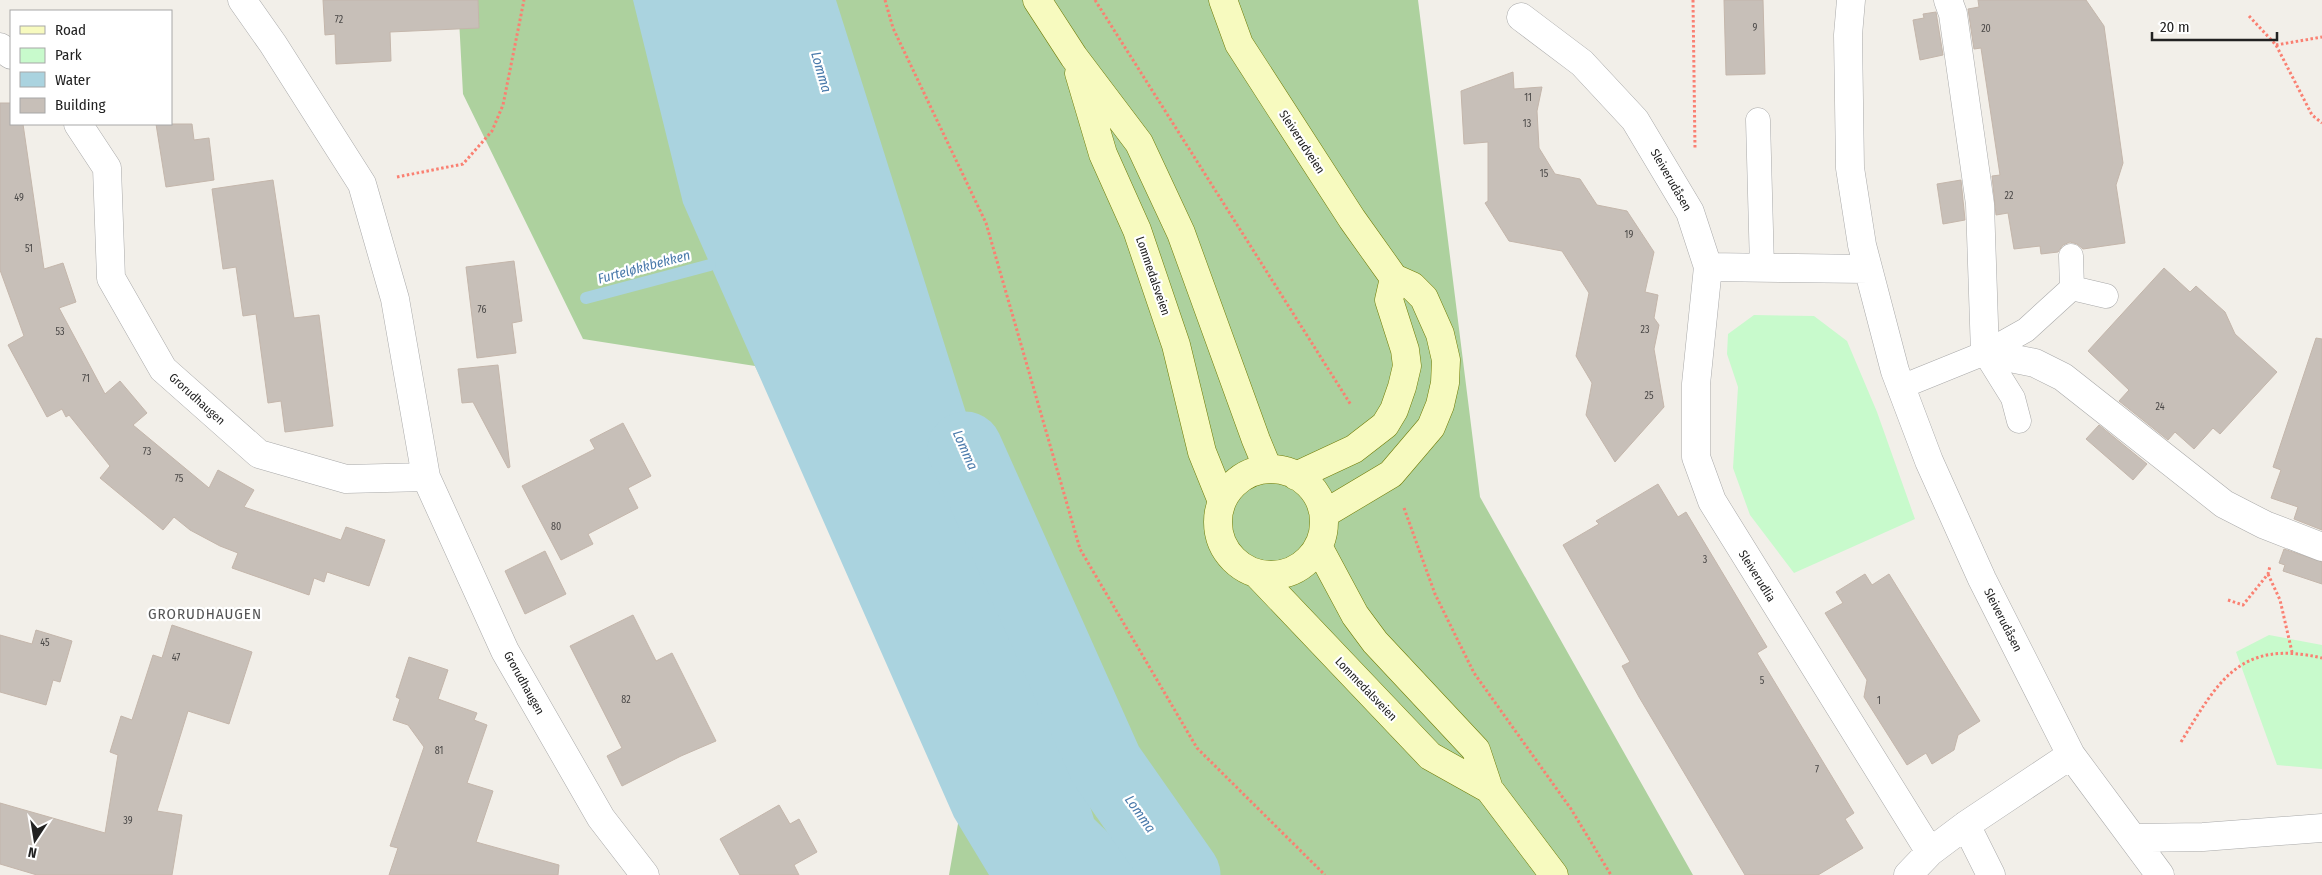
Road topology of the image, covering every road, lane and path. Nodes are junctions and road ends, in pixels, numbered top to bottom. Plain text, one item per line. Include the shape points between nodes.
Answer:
1 (242, 0) edge
2 (524, 0) edge
3 (885, 0) edge
4 (1037, 0) edge
5 (1095, 0) edge
6 (1223, 0) edge
7 (1694, 0) edge
8 (1851, 0) edge
9 (1948, 0) edge
10 (2249, 16) dead end
11 (1521, 17) dead end
12 (2322, 36) edge
13 (2276, 45) junction
14 (1074, 57) junction
15 (1758, 120) dead end
16 (2322, 123) edge
17 (79, 125) edge
18 (1695, 154) dead end
19 (362, 184) junction
20 (2071, 256) dead end
21 (1708, 267) junction
22 (1762, 267) junction
23 (1868, 269) junction
24 (1394, 278) junction
25 (2072, 288) junction
26 (2106, 296) dead end
27 (1985, 353) junction
28 (1901, 387) junction
29 (2019, 421) dead end
30 (1371, 437) junction
31 (1268, 469) junction
32 (1391, 474) junction
33 (1296, 476) junction
34 (426, 477) junction
35 (1221, 499) junction
36 (1324, 514) junction
37 (2282, 532) junction
38 (1318, 546) junction
39 (2322, 547) edge
40 (1256, 573) junction
41 (2268, 574) junction
42 (2228, 600) dead end
43 (2292, 652) junction
44 (2322, 658) edge
45 (2181, 742) dead end
46 (2071, 755) junction
47 (1489, 789) junction
48 (1966, 825) junction
49 (2322, 828) edge
50 (2132, 838) junction
51 (1930, 852) junction
52 (645, 875) edge
53 (1324, 875) edge
54 (1554, 875) edge
55 (1611, 875) edge
56 (1908, 875) edge
57 (1991, 875) edge
58 (2160, 875) edge

1 - 19 street, Grorudhaugen
2 - 19 path via 503,105 492,131 463,164
3 - 53 path via 893,28 986,223 1080,549 1197,748
4 - 14 main road, Lommedalsveien
5 - 30 path
6 - 24 main road, Sleiverudveien via 1239,44
7 - 18 path
8 - 23 street, Sleiverudåsen via 1848,34 1850,168
9 - 27 street via 1953,14 1980,204
10 - 13 path
11 - 21 street, Sleiverudåsen via 1582,63 1635,120 1690,212
12 - 13 path
13 - 16 path via 2312,116
14 - 31 main road, Lommedalsveien via 1139,144 1181,233
14 - 35 main road, Lommedalsveien via 1103,154 1137,230 1176,345 1202,452
15 - 22 lane
17 - 34 street, Grorudhaugen via 107,168 111,278 163,369 259,454 346,479
19 - 34 street, Grorudhaugen via 395,299
20 - 25 lane
21 - 22 street
21 - 51 street, Sleiverudlia via 1696,384 1696,457 1712,501
22 - 23 street
23 - 28 street, Sleiverudåsen
24 - 30 main road via 1389,300 1407,366 1394,410 1385,425
24 - 32 main road, Sleiverudveien via 1412,286 1424,298 1440,334 1446,360 1445,383 1431,427
25 - 26 lane
25 - 27 lane via 2026,330
27 - 28 lane
27 - 29 lane via 2013,398
27 - 37 street via 2035,363 2064,378 2224,504
28 - 46 street, Sleiverudåsen via 1929,461 1982,579
30 - 33 main road via 1354,449
31 - 33 main road
31 - 35 main road via 1256,471 1234,483
32 - 36 main road, Sleiverudveien
32 - 55 path via 1435,594 1474,673 1571,809
33 - 36 main road via 1315,493
34 - 52 street, Grorudhaugen via 505,651 601,818
35 - 40 main road via 1217,522 1222,544 1237,564
36 - 38 main road
37 - 39 street
37 - 41 path
38 - 40 main road via 1298,568 1281,575
38 - 47 main road, Lommedalsveien via 1356,615 1375,642 1476,750
40 - 47 main road, Lommedalsveien via 1430,756
41 - 42 path via 2243,605
41 - 43 path via 2280,600
43 - 44 path
43 - 45 path via 2248,660 2229,673 2207,700
46 - 48 street
46 - 50 street, Sleiverudåsen
47 - 54 main road, Lommedalsveien
48 - 51 street
48 - 57 street
49 - 50 street via 2203,837
50 - 58 street, Sleiverudåsen
51 - 56 street

